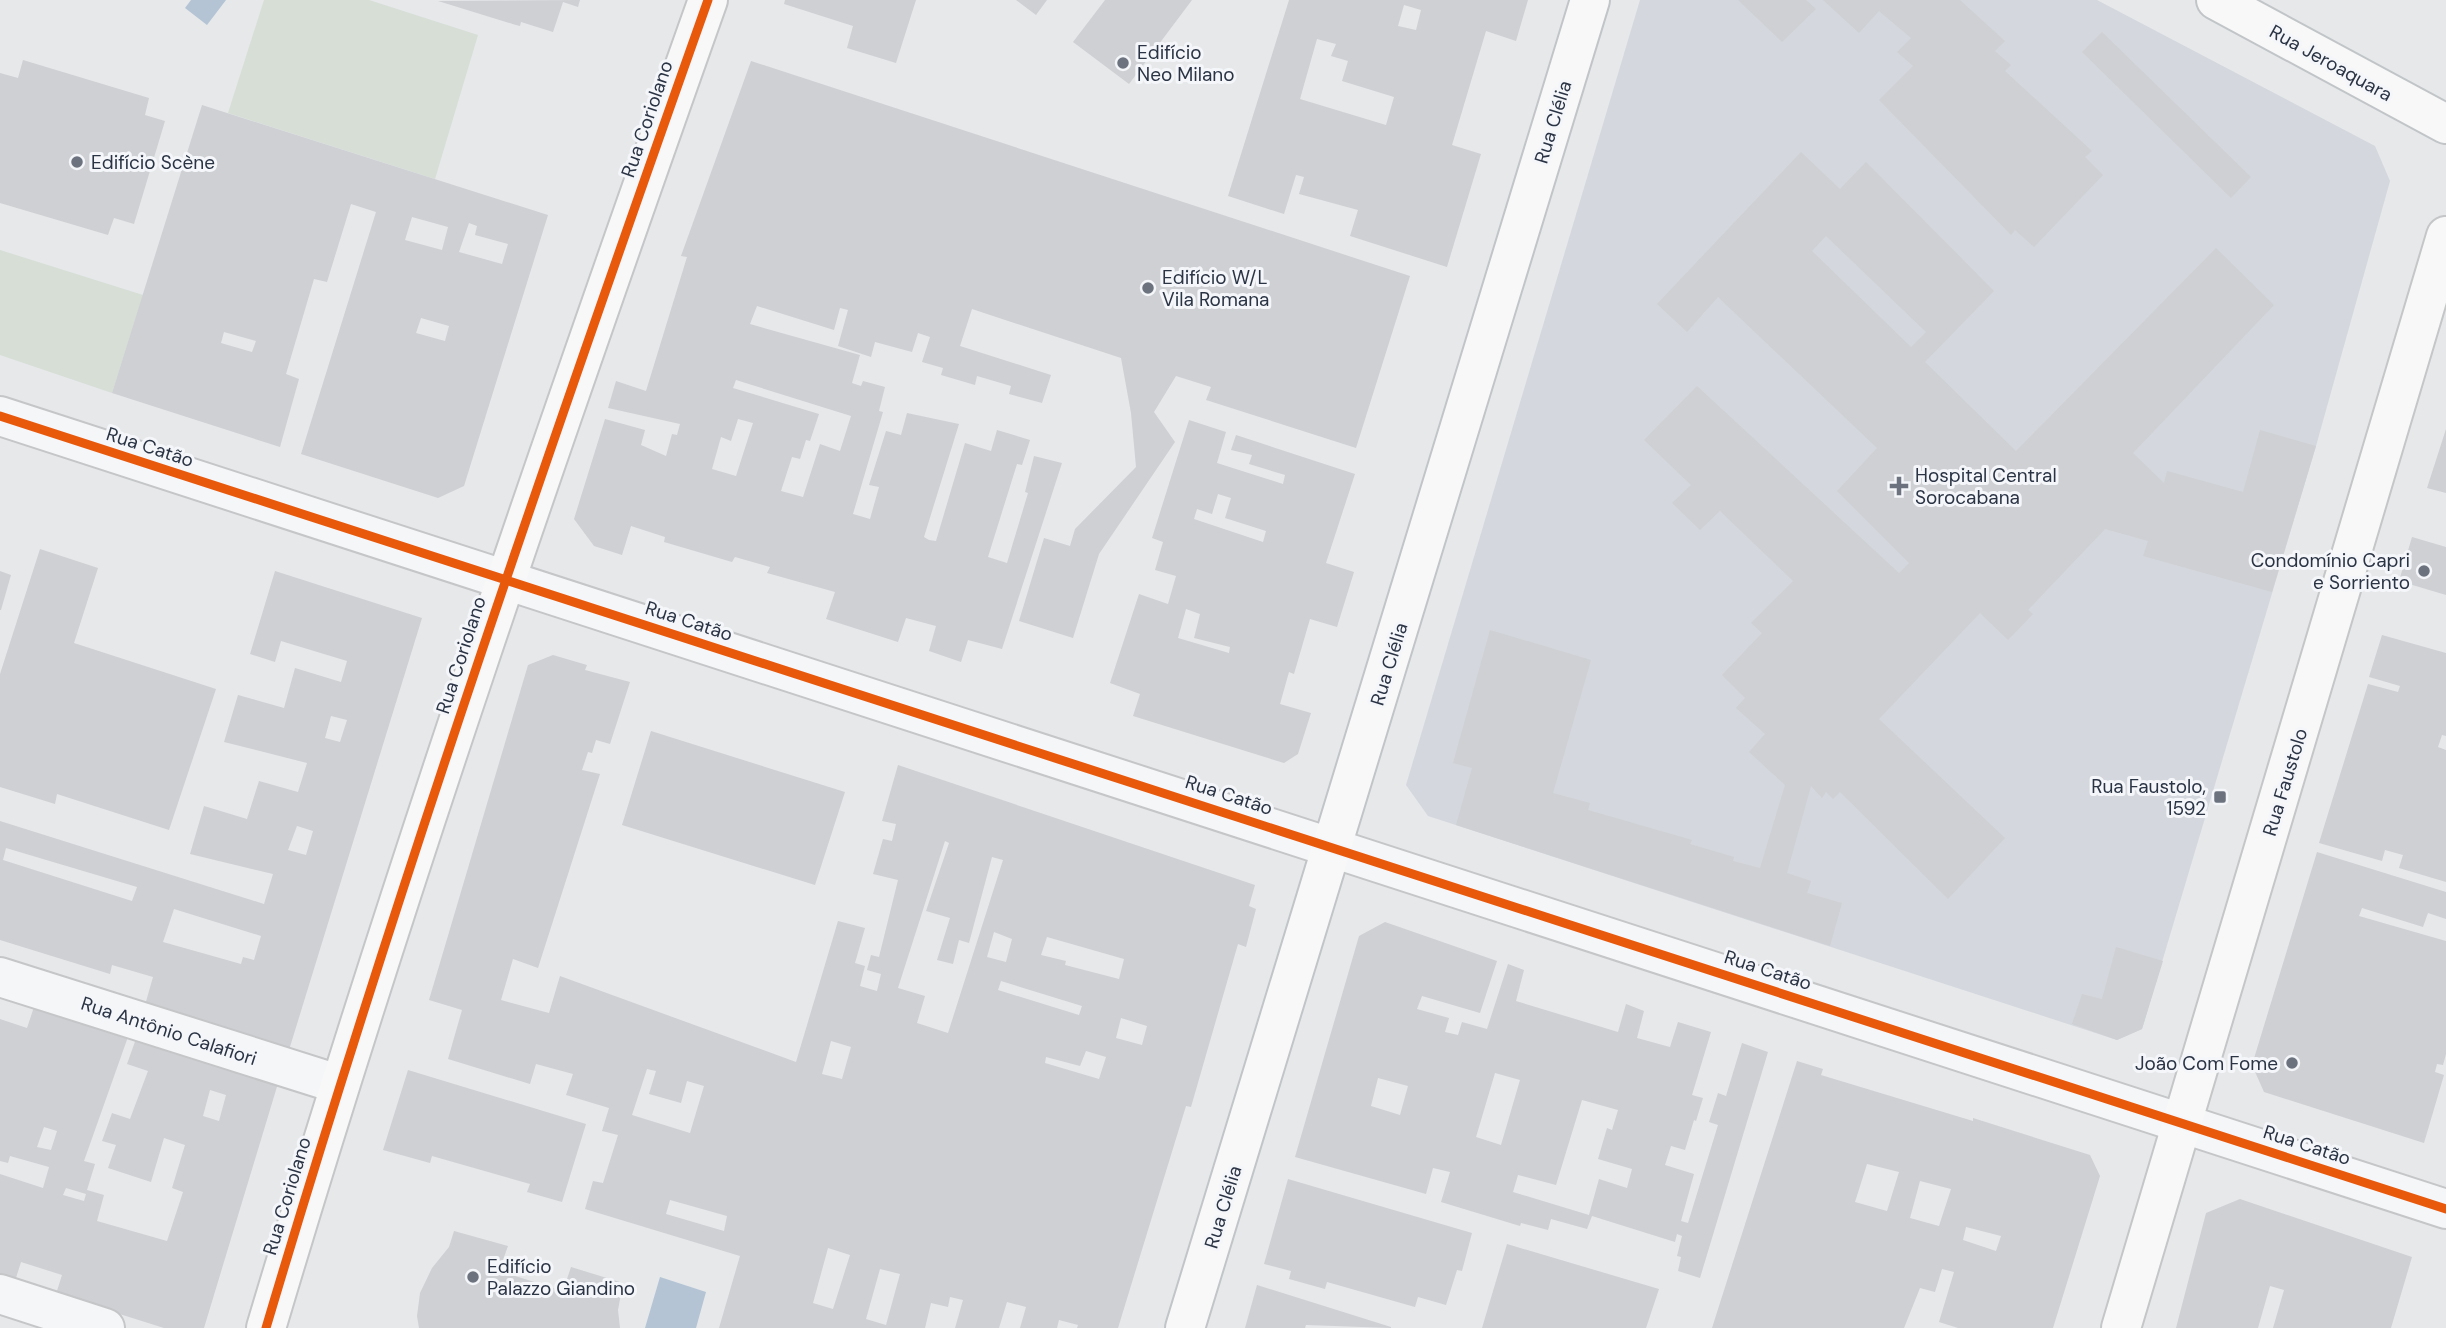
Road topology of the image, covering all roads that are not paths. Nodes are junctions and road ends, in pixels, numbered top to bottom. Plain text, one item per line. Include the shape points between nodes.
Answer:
1 (708, 0) edge
2 (1590, 0) edge
3 (2216, 0) edge
4 (2446, 124) edge
5 (2446, 236) edge
6 (0, 416) edge
7 (504, 580) junction
8 (1333, 847) junction
9 (0, 977) edge
10 (338, 1084) junction
11 (2183, 1122) junction
12 (2446, 1209) edge
13 (0, 1294) edge
14 (105, 1328) edge
15 (266, 1328) edge
16 (1185, 1328) edge
17 (2121, 1328) edge

1 - 7 street, Rua Coriolano
2 - 8 street, Rua Clélia
3 - 4 street, Rua Jeroaquara
5 - 11 street, Rua Faustolo
6 - 7 street, Rua Catão
7 - 8 street, Rua Catão
7 - 10 street, Rua Coriolano
8 - 11 street, Rua Catão
8 - 16 street, Rua Clélia
9 - 10 street, Rua Antônio Calafiori
10 - 15 street, Rua Coriolano
11 - 12 street, Rua Catão
11 - 17 street, Rua Faustolo
13 - 14 street

